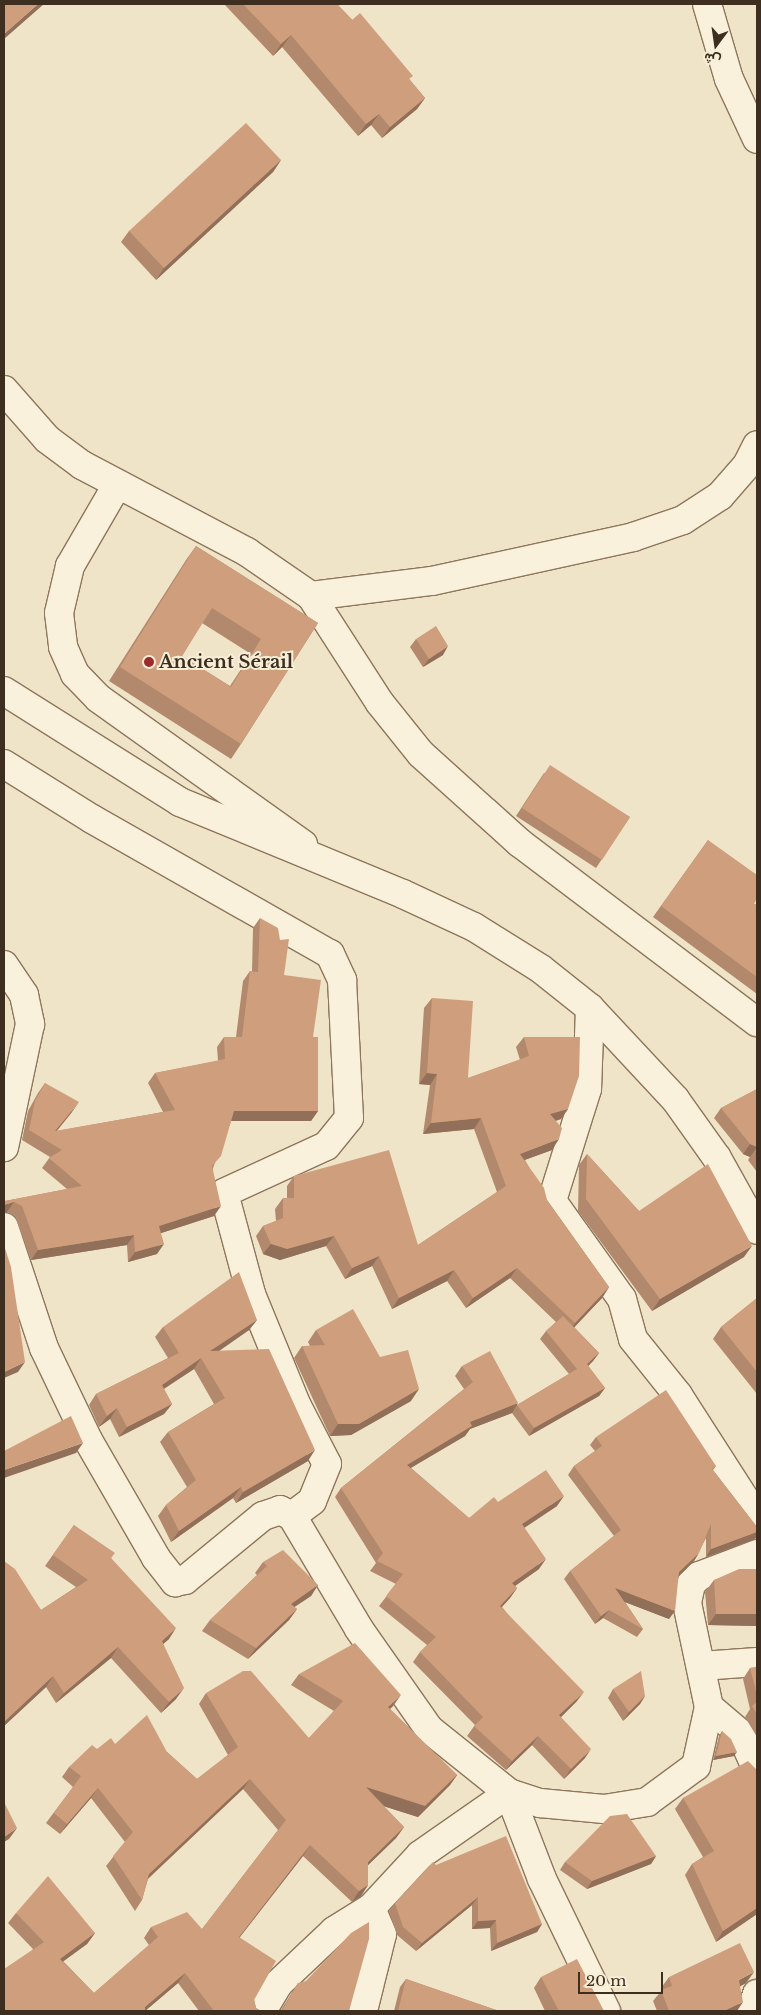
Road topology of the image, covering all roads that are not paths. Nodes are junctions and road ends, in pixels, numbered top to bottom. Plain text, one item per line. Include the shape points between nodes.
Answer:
1 (706, 8) edge
2 (757, 139) edge
3 (4, 390) edge
4 (754, 459) edge
5 (117, 485) junction
6 (311, 596) junction
7 (4, 691) edge
8 (4, 764) edge
9 (324, 860) junction
10 (4, 966) edge
11 (590, 1008) junction
12 (757, 1022) edge
13 (4, 1147) edge
14 (4, 1227) edge
15 (757, 1230) edge
16 (292, 1516) junction
17 (757, 1518) edge
18 (757, 1554) edge
19 (757, 1662) edge
20 (701, 1666) junction
21 (709, 1707) junction
22 (757, 1770) edge
23 (509, 1793) junction
24 (371, 1908) junction
25 (757, 1994) edge
26 (262, 2011) edge
27 (364, 2011) edge
28 (606, 2011) edge
29 (750, 2011) edge

1 - 2 street via 729,79
3 - 5 street via 47,439
4 - 6 street via 720,496 683,520 633,537 432,581
5 - 6 street via 247,552
5 - 9 street via 70,566 59,613 63,647 75,674 98,698
6 - 12 street via 380,703 421,754 520,843
7 - 9 street via 180,802 269,842
8 - 16 street via 92,819 330,954 342,980 349,1118 326,1146 224,1193 251,1294 296,1406 327,1464 312,1501
9 - 11 street via 474,927 541,969
10 - 13 street via 24,995 30,1024
11 - 15 street via 696,1125
11 - 17 street via 587,1089 552,1202 608,1276 622,1299 633,1339 678,1395
14 - 16 street via 44,1348 80,1423 143,1539 175,1582 185,1580 263,1516 280,1510
16 - 23 street via 359,1629 429,1729
18 - 20 street via 699,1576 691,1584 687,1603
19 - 20 street
20 - 21 street
21 - 22 street via 741,1734
21 - 23 street via 696,1766 647,1802 604,1809 540,1803
23 - 24 street via 420,1855
23 - 28 street via 542,1879
24 - 26 street via 334,1931 278,1984
24 - 27 street via 382,1934
25 - 29 street

